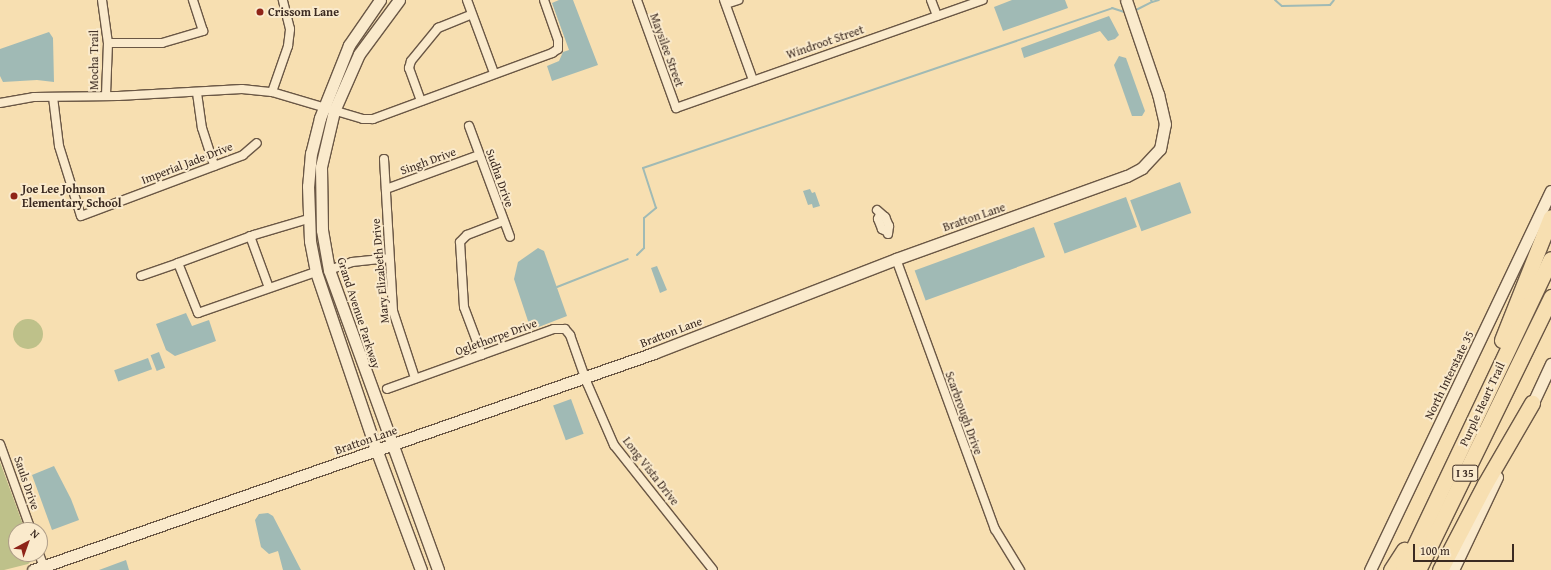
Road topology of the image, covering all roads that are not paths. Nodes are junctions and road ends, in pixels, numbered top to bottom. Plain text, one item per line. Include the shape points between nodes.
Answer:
1 (102, 0) edge
2 (193, 0) edge
3 (283, 0) edge
4 (380, 0) edge
5 (399, 0) edge
6 (467, 0) edge
7 (544, 0) edge
8 (637, 0) edge
9 (738, 0) edge
10 (931, 0) edge
11 (983, 0) edge
12 (1126, 0) edge
13 (725, 2) edge
14 (471, 15) junction
15 (937, 16) junction
16 (108, 43) junction
17 (494, 74) junction
18 (753, 80) junction
19 (272, 92) junction
20 (197, 93) junction
21 (106, 96) junction
22 (53, 97) junction
23 (421, 101) junction
24 (0, 103) edge
25 (323, 107) junction
26 (676, 108) joint
27 (334, 111) junction
28 (469, 126) dead end
29 (257, 143) dead end
30 (479, 155) junction
31 (384, 159) dead end
32 (214, 166) junction
33 (386, 189) junction
34 (1551, 191) edge
35 (879, 212) dead end
36 (1551, 217) edge
37 (308, 219) junction
38 (503, 221) junction
39 (887, 233) dead end
40 (250, 236) junction
41 (510, 237) dead end
42 (389, 258) junction
43 (896, 259) junction
44 (1551, 259) edge
45 (178, 263) junction
46 (329, 270) junction
47 (316, 272) junction
48 (141, 276) dead end
49 (269, 288) junction
50 (1551, 298) edge
51 (482, 355) junction
52 (1551, 364) edge
53 (416, 378) junction
54 (585, 378) junction
55 (387, 389) dead end
56 (1532, 403) junction
57 (1477, 416) junction
58 (0, 444) edge
59 (391, 444) junction
60 (376, 449) junction
61 (1427, 517) junction
62 (28, 522) edge
63 (41, 569) edge
64 (421, 570) edge
65 (438, 570) edge
66 (713, 570) edge
67 (1020, 570) edge
68 (1370, 570) edge
69 (1391, 570) edge
70 (1403, 570) edge
71 (1418, 570) edge
72 (1440, 570) edge
73 (1452, 570) edge

1 - 16 street, Mocha Trail
2 - 16 street via 203,31 162,43
3 - 19 street via 290,29 288,46
4 - 25 street via 349,45
5 - 27 street, Grand Avenue Parkway via 360,54
6 - 14 street
7 - 17 street via 558,40 558,49
8 - 26 street, Maysilee Street
9 - 13 street
10 - 15 street
11 - 15 street, Windroot Street
12 - 43 street, Bratton Lane via 1158,94 1165,124 1160,149 1152,160 1127,176
13 - 18 street
14 - 17 street
14 - 23 street via 438,28 410,61 409,68
15 - 18 street, Windroot Street
16 - 21 street, Mocha Trail
17 - 23 street
18 - 26 street, Windroot Street
19 - 20 street via 242,89
19 - 25 street
20 - 21 street
20 - 32 street via 202,128
21 - 22 street
22 - 24 street
22 - 32 street, Imperial Jade Drive via 59,146 81,216
23 - 27 street via 373,119
25 - 27 street
25 - 37 street via 311,153
27 - 46 street, Grand Avenue Parkway via 323,154 320,188 322,230
28 - 30 street, Sudha Drive
29 - 32 street, Imperial Jade Drive via 243,155
30 - 33 street, Singh Drive
30 - 38 street, Sudha Drive
31 - 33 street, Mary Elizabeth Drive
33 - 42 street, Mary Elizabeth Drive
34 - 68 street, North Interstate 35
35 - 39 street via 889,226
36 - 57 highway via 1487,378
37 - 40 street
37 - 47 street
38 - 41 street, Sudha Drive
38 - 51 street via 467,235 460,242 464,307
40 - 45 street
40 - 49 street
42 - 46 street via 352,262
42 - 53 street, Mary Elizabeth Drive via 393,311
43 - 54 street, Bratton Lane
43 - 67 street, Scarbrough Drive via 995,528
44 - 57 highway, Purple Heart Trail / I 35
45 - 48 street
45 - 49 street via 198,313
46 - 47 street
46 - 59 street, Grand Avenue Parkway
47 - 49 street
47 - 60 street
50 - 71 highway, Purple Heart Trail / I 35
51 - 53 street, Oglethorpe Drive
51 - 54 street, Oglethorpe Drive via 554,329 565,329 570,335
52 - 56 street
53 - 55 street, Oglethorpe Drive
54 - 59 street, Bratton Lane
54 - 66 street, Long Vista Drive via 614,445
56 - 72 highway via 1485,484
56 - 73 street
57 - 61 highway, Purple Heart Trail / I 35
58 - 62 street, Sauls Drive
59 - 60 street, Bratton Lane
59 - 65 street, Grand Avenue Parkway
60 - 63 street, Bratton Lane
60 - 64 street
61 - 69 highway
61 - 70 highway, Purple Heart Trail / I 35

